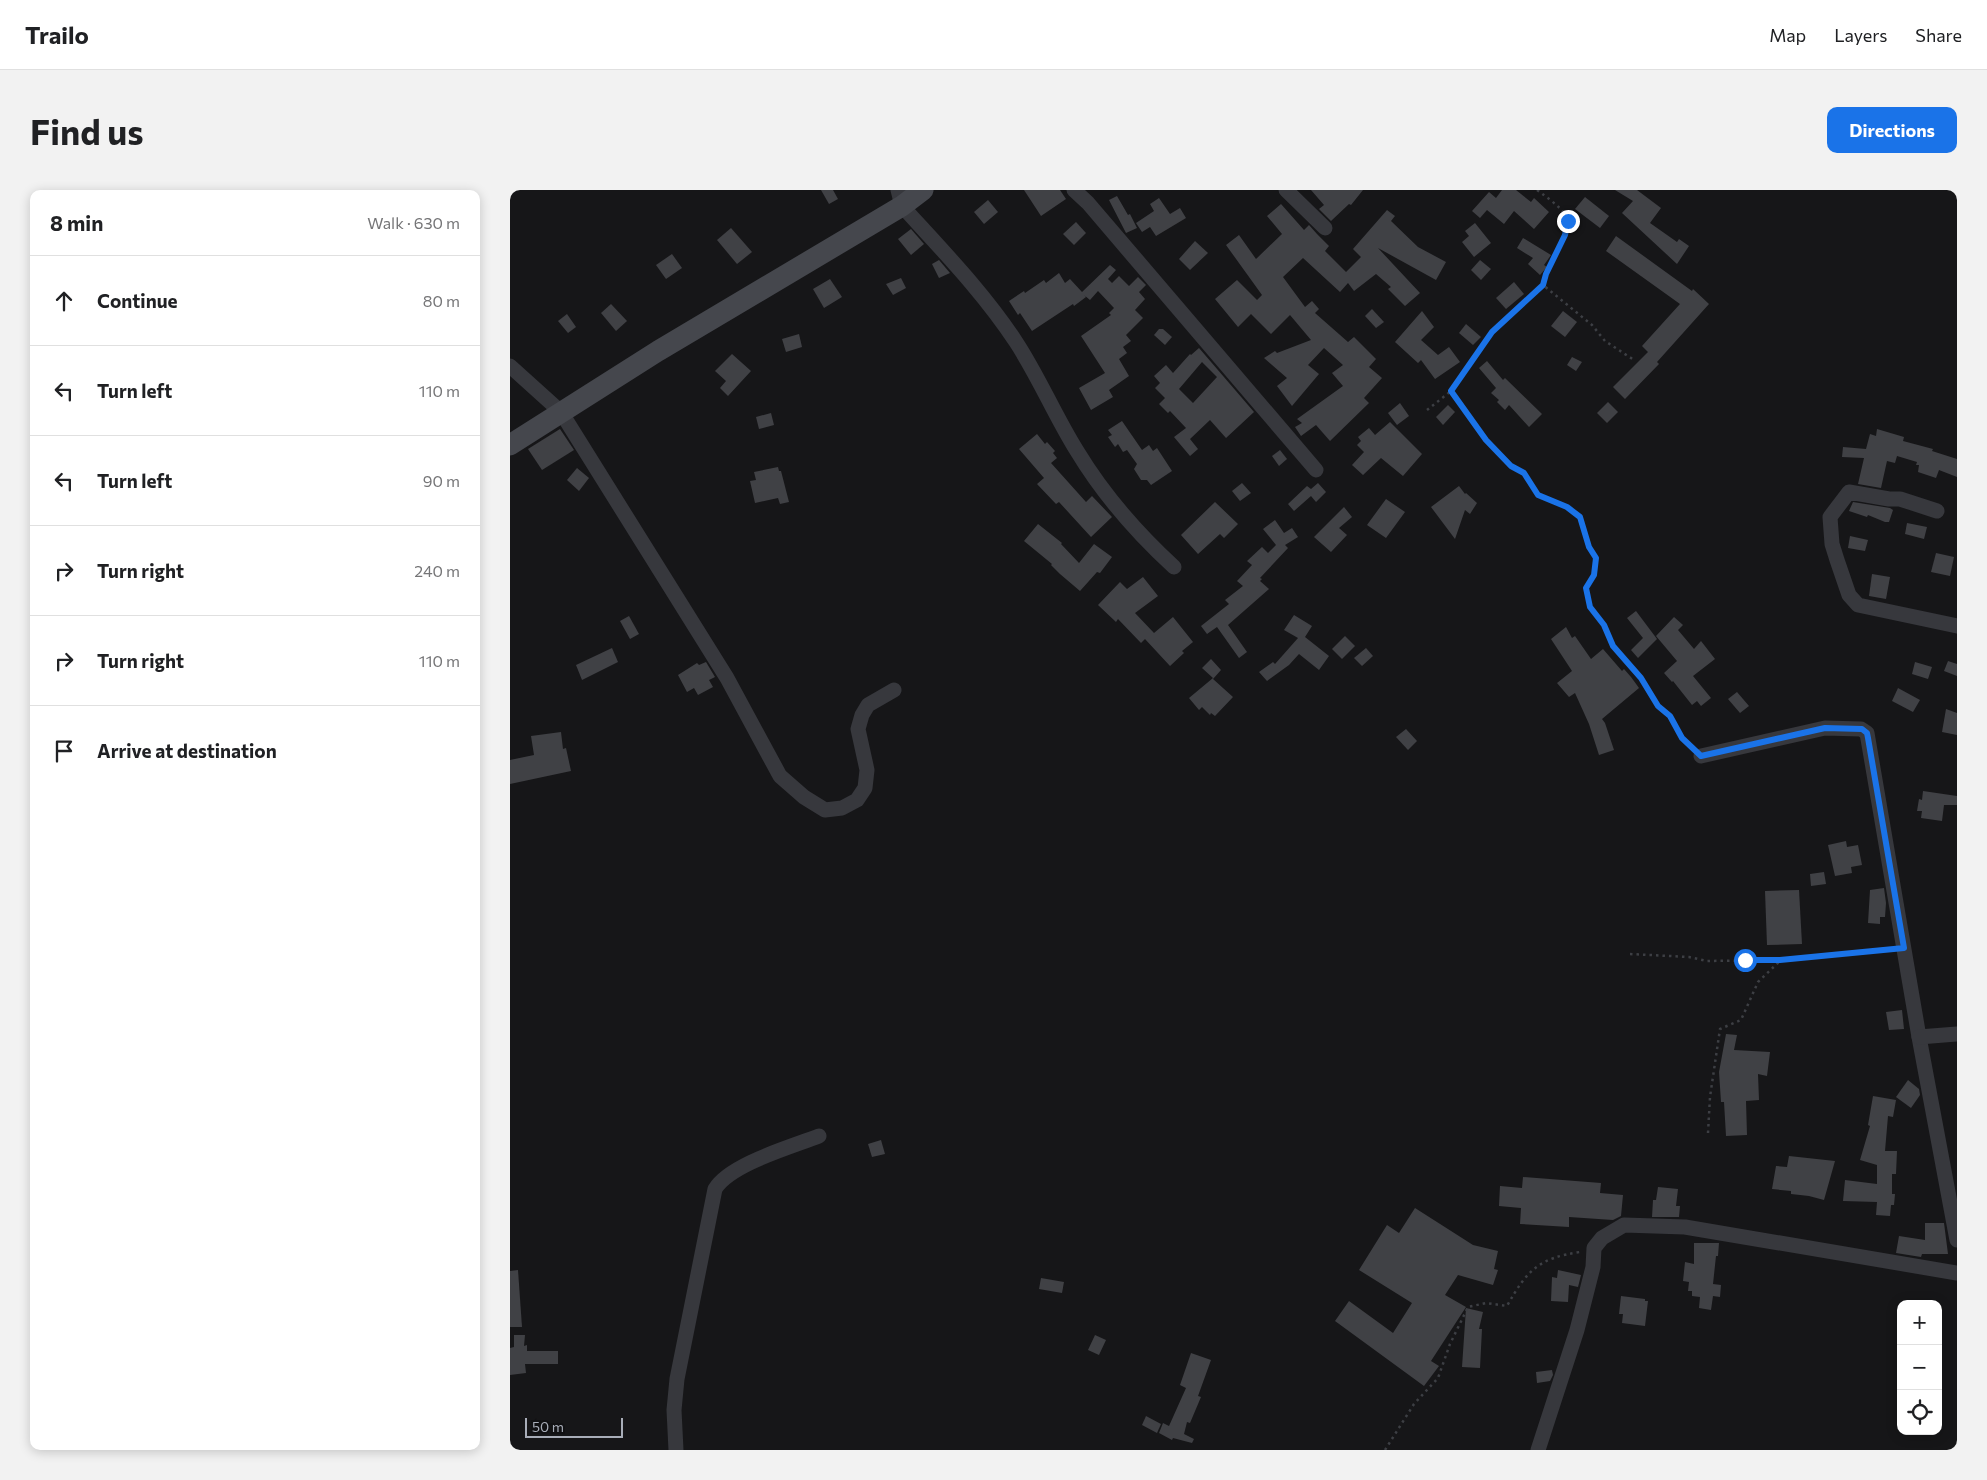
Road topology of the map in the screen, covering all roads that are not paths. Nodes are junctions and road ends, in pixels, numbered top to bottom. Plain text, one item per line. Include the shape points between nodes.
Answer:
1 (923, 190) edge
2 (1074, 190) edge
3 (1286, 190) edge
4 (900, 198) edge
5 (1325, 228) dead end
6 (510, 366) edge
7 (561, 412) junction
8 (510, 445) edge
9 (1316, 470) dead end
10 (1937, 511) dead end
11 (1174, 567) dead end
12 (1957, 626) edge
13 (894, 690) dead end
14 (1701, 756) road end
15 (1957, 1034) edge
16 (1919, 1037) junction
17 (819, 1136) dead end
18 (1957, 1240) edge
19 (1957, 1273) edge
20 (676, 1450) edge
21 (1538, 1450) edge

1 - 4 street
2 - 9 street
3 - 5 street
4 - 7 street
4 - 11 street via 999,318 1017,344 1076,451 1097,481 1144,540
6 - 7 street
7 - 8 street
7 - 13 street via 727,678 780,776 804,797 825,810 842,808 857,800 865,788 867,770 858,729 862,715 868,705
10 - 12 street via 1900,499 1849,492 1830,517 1832,544 1849,595 1858,605
14 - 16 street via 1825,728 1862,729 1865,732
15 - 16 street
16 - 18 street
17 - 20 street via 739,1168 720,1180 715,1189 677,1379 674,1410
19 - 21 street via 1685,1227 1624,1225 1602,1238 1594,1248 1577,1330

